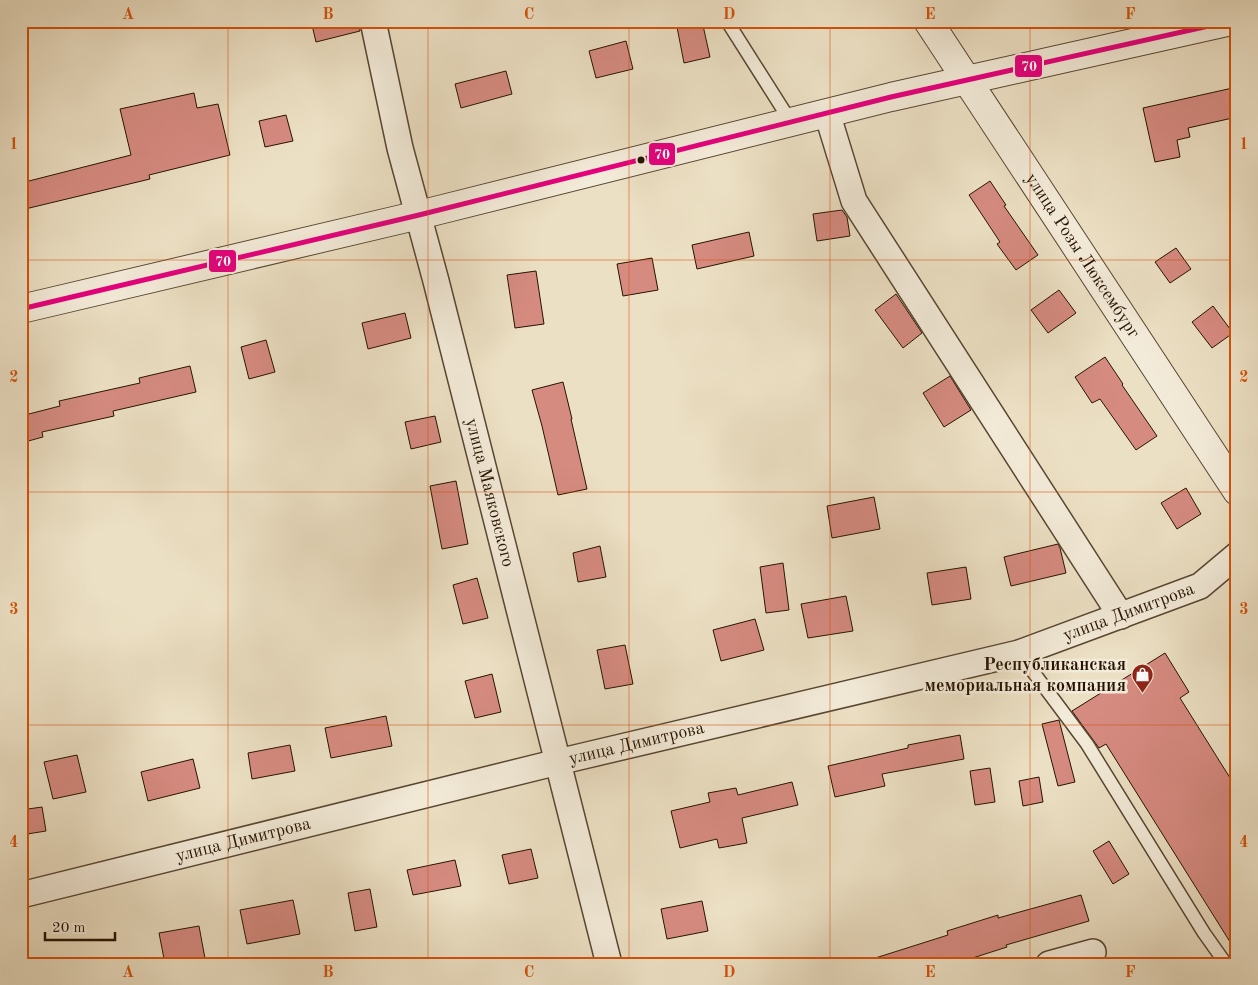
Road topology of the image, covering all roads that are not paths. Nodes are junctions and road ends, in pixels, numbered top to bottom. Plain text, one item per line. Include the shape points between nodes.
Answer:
1 (373, 21) edge
2 (727, 21) edge
3 (928, 21) edge
4 (1231, 21) edge
5 (967, 80) junction
6 (827, 113) junction
7 (791, 122) junction
8 (419, 215) junction
9 (21, 310) edge
10 (1237, 490) edge
11 (1237, 555) edge
12 (1120, 616) junction
13 (1019, 653) junction
14 (558, 762) junction
15 (21, 895) edge
16 (1094, 952) dead end
17 (609, 964) edge
18 (1049, 964) edge
19 (1226, 964) edge

1 - 8 street, улица Маяковского via 400,148
2 - 7 lane
3 - 5 street, улица Розы Люксембург
4 - 5 street
5 - 6 street
5 - 10 street, улица Розы Люксембург
6 - 7 street
6 - 12 street via 854,201
7 - 8 street
8 - 9 street
8 - 14 street, улица Маяковского
11 - 12 street, улица Димитрова via 1200,586
12 - 13 street, улица Димитрова
13 - 14 street, улица Димитрова
13 - 19 lane via 1087,744
14 - 15 street, улица Димитрова
14 - 17 street, улица Маяковского
16 - 18 street

